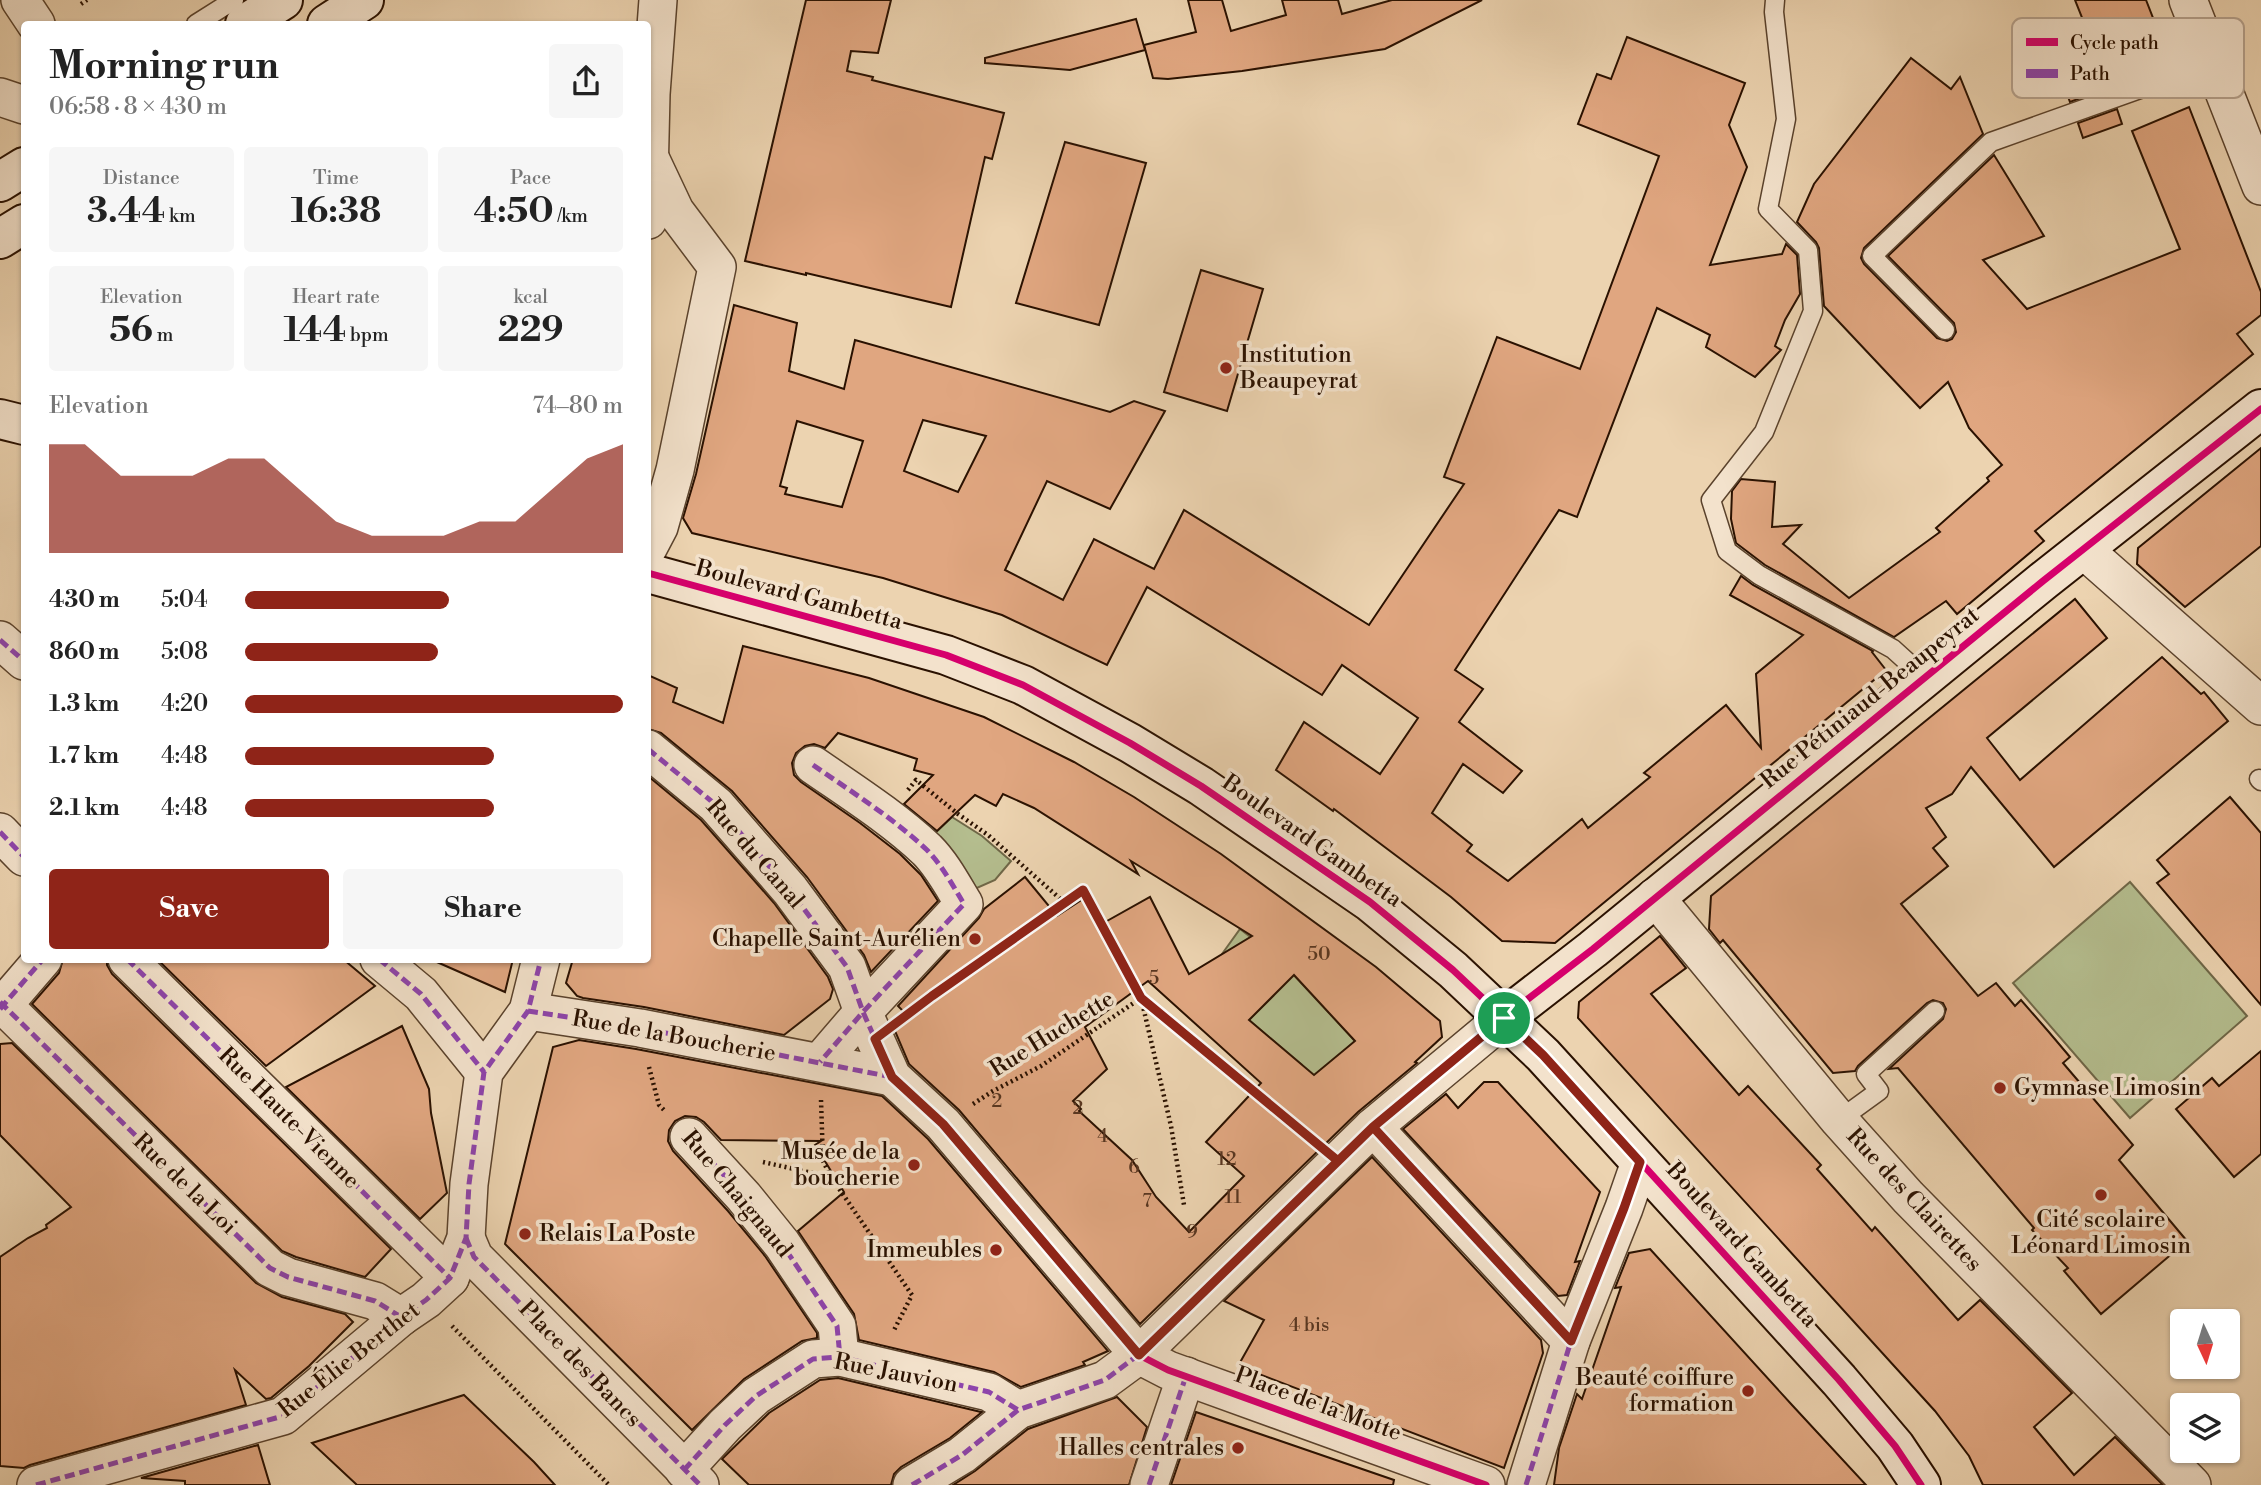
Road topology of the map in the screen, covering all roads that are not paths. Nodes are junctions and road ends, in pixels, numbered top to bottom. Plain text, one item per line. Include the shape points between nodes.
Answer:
1 (20, 0) edge
2 (233, 0) edge
3 (283, 0) edge
4 (364, 0) edge
5 (658, 0) edge
6 (1775, 0) edge
7 (2188, 0) edge
8 (2195, 18) edge
9 (34, 21) edge
10 (201, 21) edge
11 (250, 21) edge
12 (334, 21) edge
13 (651, 94) edge
14 (0, 97) edge
15 (2115, 98) edge
16 (2227, 98) edge
17 (21, 104) edge
18 (651, 160) edge
19 (21, 169) edge
20 (0, 182) edge
21 (2261, 186) edge
22 (21, 225) edge
23 (0, 239) edge
24 (1945, 330) dead end
25 (2261, 408) edge
26 (0, 419) edge
27 (21, 424) edge
28 (651, 542) edge
29 (2084, 550) junction
30 (651, 574) edge
31 (0, 640) edge
32 (21, 658) edge
33 (1925, 678) junction
34 (2261, 706) edge
35 (651, 751) edge
36 (813, 765) dead end
37 (0, 832) edge
38 (21, 854) edge
39 (1655, 897) junction
40 (39, 963) edge
41 (131, 963) edge
42 (384, 963) edge
43 (540, 963) edge
44 (1, 1006) edge
45 (528, 1011) junction
46 (1935, 1011) dead end
47 (863, 1012) junction
48 (1504, 1018) junction
49 (820, 1062) junction
50 (484, 1072) junction
51 (892, 1077) junction
52 (1839, 1120) junction
53 (1373, 1127) junction
54 (689, 1137) road end
55 (1640, 1162) junction
56 (466, 1238) junction
57 (426, 1299) junction
58 (1571, 1341) junction
59 (1139, 1355) junction
60 (841, 1357) junction
61 (1185, 1376) junction
62 (1018, 1410) junction
63 (692, 1477) edge
64 (36, 1485) edge
65 (912, 1485) edge
66 (1149, 1485) edge
67 (1486, 1485) edge
68 (1527, 1485) edge
69 (1921, 1485) edge
70 (2192, 1485) edge

1 - 9 street
2 - 10 lane
3 - 11 main road
4 - 12 main road
5 - 13 street
6 - 33 lane via 1786,119 1768,209 1808,250 1813,311 1764,432 1711,500 1727,551 1759,575 1893,649
7 - 8 street
14 - 17 street
15 - 24 lane via 1991,142 1872,256
16 - 21 street
18 - 28 street via 675,211 717,267 675,470
19 - 20 main road
22 - 23 main road
25 - 29 main road, Rue Pétiniaud-Beaupeyrat
26 - 27 main road
29 - 33 main road, Rue Pétiniaud-Beaupeyrat
29 - 34 street
30 - 48 main road, Boulevard Gambetta via 946,655 1023,685 1073,711 1201,786 1370,902
31 - 32 street
33 - 39 main road, Rue Pétiniaud-Beaupeyrat
35 - 47 street, Rue du Canal via 716,805 790,890 847,967
36 - 47 street via 887,816 929,852 964,904
37 - 38 street
39 - 48 main road, Rue Pétiniaud-Beaupeyrat
39 - 52 street, Rue des Clairettes
40 - 44 street
41 - 57 street, Rue Haute-Vienne
42 - 50 street via 421,994
43 - 45 street
44 - 57 street, Rue de la Loi via 271,1268 375,1301
45 - 49 street, Rue de la Boucherie
45 - 50 street
46 - 52 lane via 1866,1074 1879,1091
47 - 49 street
47 - 51 street, Rue du Canal
48 - 53 street
48 - 55 main road, Boulevard Gambetta
49 - 51 street, Rue de la Boucherie
50 - 56 street, Rue Élie Berthet
51 - 59 street via 943,1124
52 - 70 street, Rue des Clairettes via 1908,1197
53 - 58 street
53 - 59 street
54 - 60 street, Rue Chaignaud via 782,1244 837,1326
55 - 58 street
55 - 69 main road, Boulevard Gambetta via 1839,1380 1895,1446
56 - 57 street, Rue Élie Berthet
56 - 63 street, Place des Bancs via 474,1257
57 - 64 street, Rue Élie Berthet via 283,1416
58 - 68 street
59 - 61 street, Place de la Motte
59 - 62 street via 1105,1380
60 - 62 street, Rue Jauvion via 989,1392
60 - 63 street, Rue Jauvion via 813,1359 756,1396 725,1425
61 - 66 street
61 - 67 street, Place de la Motte
62 - 65 street via 962,1455

